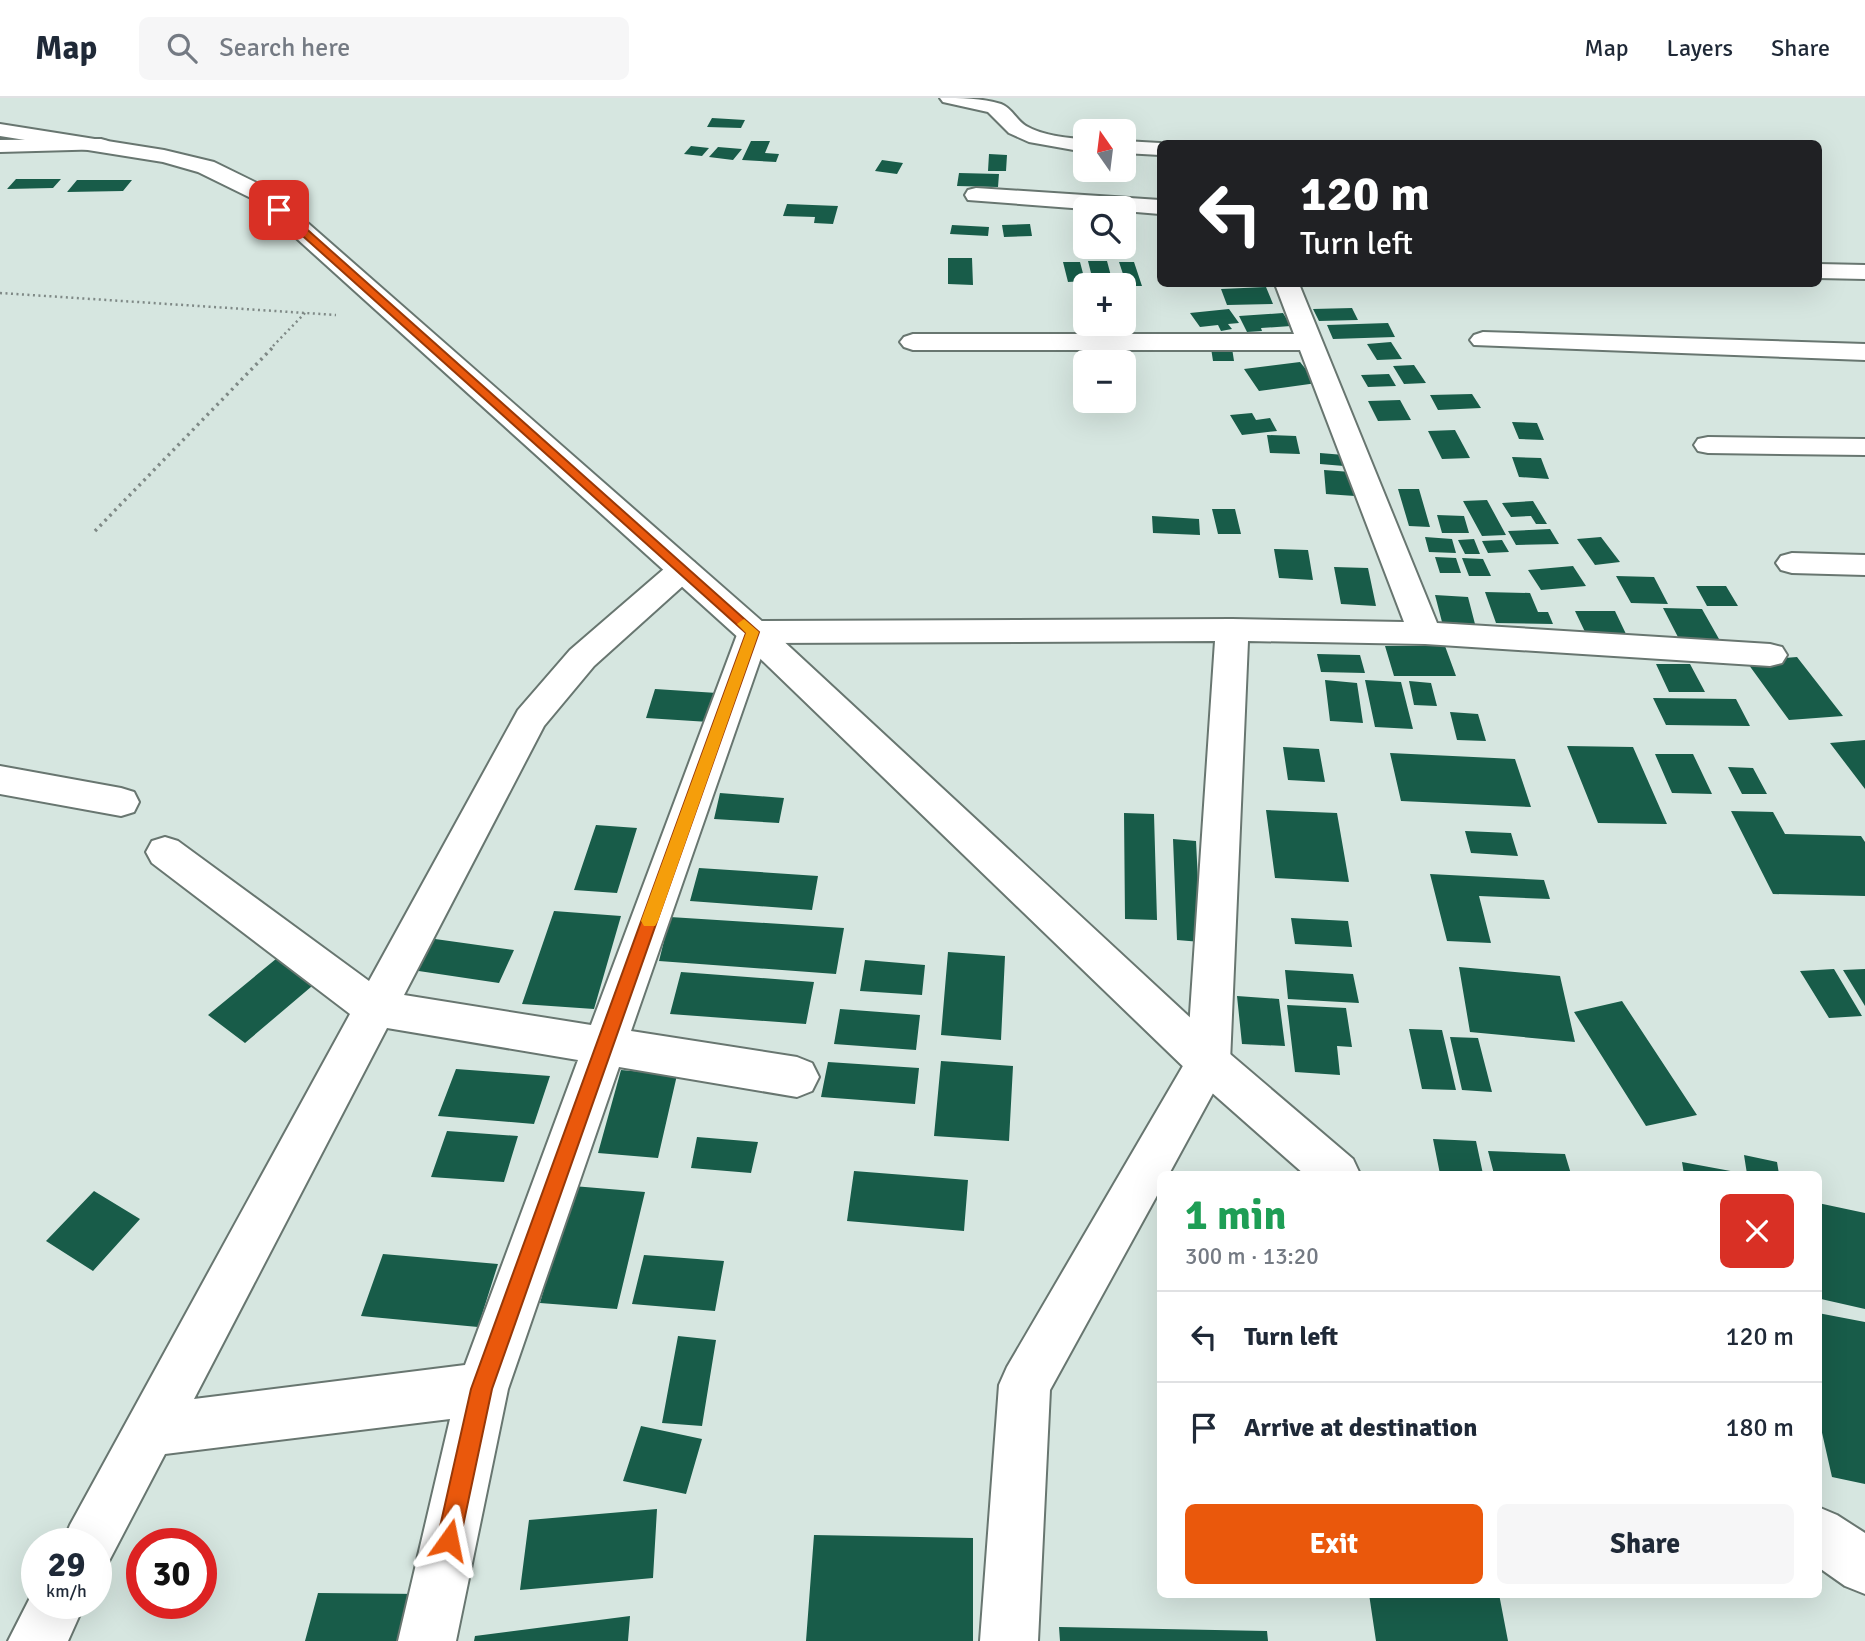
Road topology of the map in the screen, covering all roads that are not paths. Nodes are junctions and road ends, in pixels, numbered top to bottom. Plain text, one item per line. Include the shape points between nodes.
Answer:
1 (950, 98) edge
2 (0, 130) edge
3 (1073, 144) edge
4 (101, 145) junction
5 (0, 146) edge
6 (1136, 148) edge
7 (1157, 149) edge
8 (976, 195) dead end
9 (1157, 207) edge
10 (1822, 271) edge
11 (1865, 272) edge
12 (1288, 287) edge
13 (1483, 340) dead end
14 (913, 342) dead end
15 (1310, 342) junction
16 (1865, 352) edge
17 (1708, 445) dead end
18 (1865, 447) edge
19 (1792, 563) dead end
20 (1865, 565) edge
21 (682, 569) junction
22 (1232, 630) junction
23 (753, 632) junction
24 (1425, 634) junction
25 (1770, 655) dead end
26 (0, 780) edge
27 (121, 802) dead end
28 (165, 852) dead end
29 (374, 1008) junction
30 (604, 1047) junction
31 (1208, 1062) junction
32 (797, 1077) dead end
33 (1334, 1171) edge
34 (482, 1389) junction
35 (150, 1430) junction
36 (98, 1528) edge
37 (1822, 1537) edge
38 (1865, 1566) edge
39 (49, 1619) edge
40 (37, 1641) edge
41 (426, 1641) edge
42 (1009, 1641) edge

1 - 3 street via 995,108 1016,130 1036,138
2 - 4 street
4 - 5 street
4 - 21 street via 206,167 261,194
6 - 7 street
8 - 9 street
10 - 11 street
12 - 15 street
13 - 16 street
14 - 15 street
15 - 24 street
17 - 18 street
19 - 20 street
21 - 23 street
21 - 29 street via 582,658 530,719
22 - 23 street
22 - 24 street
22 - 31 street
23 - 30 street
23 - 31 street
24 - 25 street
26 - 27 street
28 - 29 street
29 - 30 street
29 - 35 street
30 - 32 street
30 - 34 street
31 - 33 street
31 - 42 street via 1025,1385
34 - 35 street
34 - 41 street
35 - 36 street
37 - 38 street
39 - 40 street

